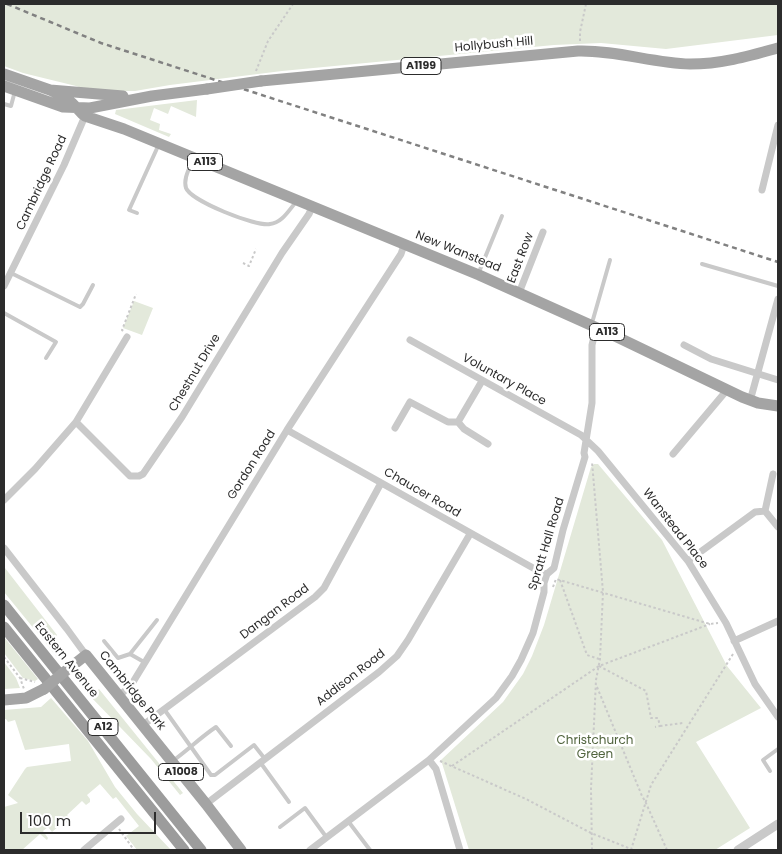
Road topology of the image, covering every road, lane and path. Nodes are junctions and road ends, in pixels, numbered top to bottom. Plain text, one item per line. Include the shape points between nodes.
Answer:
1 (293, 4) edge
2 (586, 4) edge
3 (778, 48) edge
4 (578, 51) junction
5 (4, 74) edge
6 (258, 77) junction
7 (4, 86) edge
8 (16, 90) junction
9 (50, 90) junction
10 (152, 96) junction
11 (4, 104) edge
12 (76, 107) junction
13 (87, 112) junction
14 (778, 125) edge
15 (159, 143) junction
16 (194, 157) junction
17 (762, 190) dead end
18 (297, 200) junction
19 (312, 207) junction
20 (137, 213) dead end
21 (502, 216) dead end
22 (543, 232) dead end
23 (404, 245) junction
24 (256, 249) dead end
25 (610, 260) dead end
26 (243, 264) dead end
27 (702, 264) dead end
28 (11, 273) junction
29 (479, 275) junction
30 (4, 286) edge
31 (93, 286) dead end
32 (778, 286) edge
33 (519, 293) junction
34 (136, 294) dead end
35 (778, 299) edge
36 (4, 313) edge
37 (594, 326) junction
38 (122, 330) dead end
39 (127, 337) dead end
40 (410, 340) dead end
41 (684, 345) dead end
42 (46, 358) dead end
43 (757, 373) junction
44 (778, 380) edge
45 (482, 381) junction
46 (727, 390) junction
47 (750, 401) junction
48 (778, 406) edge
49 (76, 422) junction
50 (458, 422) junction
51 (395, 428) dead end
52 (287, 430) junction
53 (587, 441) junction
54 (488, 444) dead end
55 (672, 454) dead end
56 (588, 456) junction
57 (773, 474) dead end
58 (381, 483) junction
59 (4, 500) edge
60 (765, 511) junction
61 (778, 527) edge
62 (470, 534) junction
63 (4, 548) edge
64 (688, 561) junction
65 (548, 574) junction
66 (560, 580) junction
67 (553, 587) dead end
68 (603, 592) junction
69 (4, 605) edge
70 (157, 620) dead end
71 (778, 621) edge
72 (726, 623) junction
73 (710, 624) junction
74 (4, 627) edge
75 (104, 640) dead end
76 (736, 644) junction
77 (130, 654) junction
78 (86, 655) junction
79 (4, 658) edge
80 (600, 659) junction
81 (144, 662) junction
82 (599, 666) junction
83 (20, 678) junction
84 (596, 685) junction
85 (40, 686) junction
86 (646, 691) junction
87 (651, 691) dead end
88 (118, 696) junction
89 (26, 698) junction
90 (4, 700) edge
91 (164, 709) junction
92 (778, 717) edge
93 (683, 723) dead end
94 (143, 725) junction
95 (660, 726) junction
96 (656, 727) dead end
97 (231, 746) dead end
98 (191, 748) junction
99 (778, 749) edge
100 (430, 759) junction
101 (262, 760) junction
102 (172, 761) junction
103 (452, 766) junction
104 (770, 771) dead end
105 (645, 801) junction
106 (289, 802) dead end
107 (206, 804) junction
108 (119, 820) joint
109 (348, 822) junction
110 (778, 824) edge
111 (280, 827) dead end
112 (591, 833) junction
113 (327, 838) junction
114 (84, 850) edge
115 (134, 850) edge
116 (184, 850) edge
117 (201, 850) edge
118 (241, 850) edge
119 (310, 850) edge
120 (370, 850) edge
121 (460, 850) edge
122 (592, 850) edge
123 (632, 850) edge
124 (667, 850) edge
125 (738, 850) edge

1 - 6 path via 268,41
2 - 4 path
3 - 4 main road, Hollybush Hill / A1199 via 733,60 691,64
4 - 6 main road, Hollybush Hill / A1199
5 - 9 main road, Hollybush Hill / A113
6 - 10 main road, Hollybush Hill / A1199, bridge via 207,89
7 - 8 main road
8 - 11 lane via 11,106
8 - 12 main road via 63,107
9 - 10 main road, Hollybush Hill / A1199
9 - 12 main road, Hollybush Hill / A113
10 - 13 main road, Hollybush Hill / A1199
12 - 13 main road, New Wanstead / A113 via 81,114
13 - 15 main road, New Wanstead / A113
13 - 28 street, Cambridge Road
14 - 17 street
15 - 16 main road, New Wanstead / A113
15 - 20 lane via 129,210
16 - 18 main road, New Wanstead / A113
16 - 18 lane via 184,180 187,190 192,196 228,214 271,224 283,217
18 - 19 main road, New Wanstead / A113
19 - 23 main road, New Wanstead / A113
19 - 49 street, Chestnut Drive via 177,425 143,474 130,476
21 - 29 lane
22 - 33 street, East Row
23 - 29 main road, New Wanstead / A113
23 - 52 street, Gordon Road
24 - 26 path via 249,266
25 - 37 lane
27 - 32 lane
28 - 30 street, Cambridge Road
28 - 31 lane via 80,307
29 - 33 main road, New Wanstead / A113
33 - 37 main road, New Wanstead / A113
34 - 38 path
35 - 43 street
36 - 42 lane via 56,342
37 - 46 main road, New Wanstead / A113
37 - 53 street, Spratt Hall Road via 592,403
39 - 49 street
40 - 45 street, Voluntary Place
41 - 43 street via 711,359
43 - 44 street
43 - 47 street
45 - 50 street
45 - 53 street, Voluntary Place
46 - 47 main road, New Wanstead / A113
46 - 55 street
47 - 48 main road, New Wanstead / A113
49 - 59 street
50 - 51 street via 448,422 410,402
50 - 54 street
52 - 58 street, Chaucer Road
52 - 81 street, Gordon Road
53 - 56 street, Spratt Hall Road via 584,453
53 - 64 street, Wanstead Place
56 - 65 street, Spratt Hall Road via 554,568
56 - 68 path via 593,464
57 - 60 street
58 - 62 street, Chaucer Road
58 - 91 street, Dangan Road via 324,588
60 - 61 street
60 - 64 street via 755,512
62 - 65 street, Chaucer Road
62 - 101 street, Addison Road via 397,656
63 - 78 street, Cambridge Park
64 - 72 street, Wanstead Place
65 - 100 street, Spratt Hall Road via 533,633 512,676 496,698
66 - 67 path via 556,579
66 - 68 path
66 - 80 path via 587,655
68 - 73 path
68 - 80 path
69 - 117 highway, Eastern Avenue / A12
70 - 77 lane
71 - 76 street
72 - 73 path
72 - 76 street, Wanstead Place
73 - 82 path
74 - 116 highway, A12
75 - 77 lane via 118,658
76 - 92 street, Wanstead Place via 755,684
76 - 105 path via 651,785
77 - 81 lane
78 - 85 main road, bridge
78 - 88 main road, Cambridge Park / A1008
79 - 83 path
80 - 82 path
81 - 88 street, Gordon Road via 130,687
82 - 84 path
82 - 86 path
82 - 103 path
83 - 85 path
83 - 89 path
84 - 105 path
84 - 112 path
85 - 89 main road
86 - 87 path
86 - 95 path via 651,718 658,718
88 - 94 main road, Cambridge Park / A1008
89 - 90 main road
91 - 94 street, Dangan Road
91 - 98 lane
93 - 95 path
94 - 102 main road, Cambridge Park / A1008
95 - 96 path
97 - 98 lane via 216,727 200,737
98 - 101 lane via 211,775 254,744
98 - 102 lane
99 - 104 lane via 762,760
100 - 103 path
100 - 109 street, Spratt Hall Road
100 - 121 street via 436,769
101 - 106 lane
101 - 107 street, Addison Road
102 - 107 main road, Cambridge Park / A1008
103 - 112 path
105 - 123 path
105 - 124 path
107 - 118 main road, Cambridge Park / A1008
108 - 114 street
108 - 115 path via 121,834
109 - 113 street, Spratt Hall Road
109 - 120 lane
110 - 125 street
111 - 113 lane via 306,808
112 - 122 path
112 - 123 path
113 - 119 street, Spratt Hall Road

